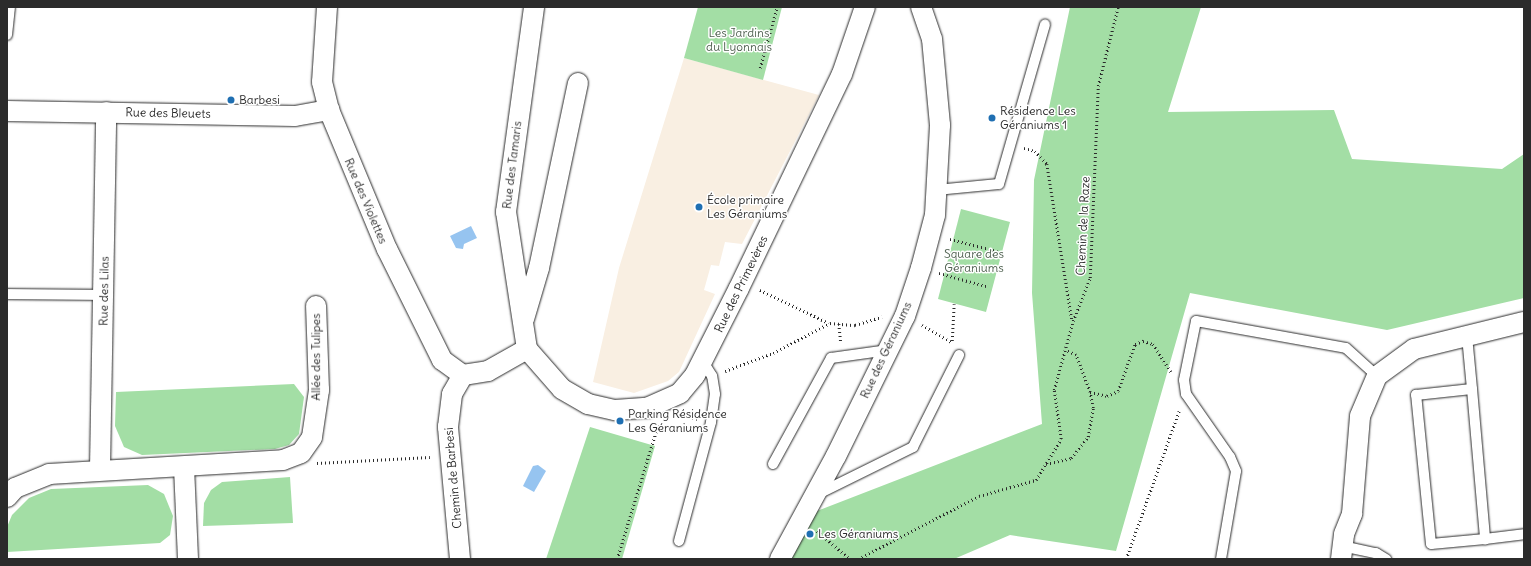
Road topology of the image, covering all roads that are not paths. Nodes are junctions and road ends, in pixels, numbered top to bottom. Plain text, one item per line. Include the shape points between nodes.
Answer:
1 (10, 7) edge
2 (327, 7) edge
3 (534, 7) edge
4 (865, 7) edge
5 (921, 7) edge
6 (1045, 25) dead end
7 (7, 35) edge
8 (578, 83) dead end
9 (329, 110) junction
10 (7, 111) edge
11 (106, 112) junction
12 (936, 190) junction
13 (7, 294) edge
14 (104, 295) junction
15 (316, 306) dead end
16 (1524, 322) edge
17 (523, 323) junction
18 (1467, 336) junction
19 (527, 349) junction
20 (888, 350) junction
21 (959, 355) dead end
22 (707, 368) junction
23 (463, 375) junction
24 (1377, 376) junction
25 (1472, 389) junction
26 (773, 464) dead end
27 (184, 467) junction
28 (100, 469) junction
29 (814, 495) junction
30 (7, 497) edge
31 (1524, 534) edge
32 (1485, 539) junction
33 (678, 541) dead end
34 (1342, 552) edge
35 (188, 559) edge
36 (460, 559) edge
37 (780, 559) edge
38 (1221, 559) edge
39 (1386, 559) edge

1 - 7 lane
2 - 9 street, Rue des Violettes via 322,82
3 - 17 street, Rue des Tamaris via 506,212
4 - 22 street, Rue des Primevères via 842,74 739,288
5 - 12 street, Rue des Géraniums via 932,39 940,125
6 - 12 lane via 999,184
8 - 17 street via 539,268
9 - 11 street, Rue des Bleuets via 296,116
9 - 23 street, Rue des Violettes via 387,249 442,360
10 - 11 street, Rue des Bleuets
11 - 14 street, Rue des Lilas
12 - 20 street, Rue des Géraniums via 935,215 921,268 905,316
13 - 14 lane
14 - 28 street, Rue des Lilas
15 - 27 street, Allée des Tulipes via 319,390 312,437 301,453 283,460
16 - 18 street
17 - 19 street, Rue des Tamaris
18 - 24 street via 1414,349
18 - 25 lane
19 - 22 street, Rue des Primevères via 562,389 588,404 615,410 672,408 680,393
19 - 23 street via 488,371
20 - 26 lane via 831,358
20 - 29 street, Rue des Géraniums
21 - 29 lane via 913,447
22 - 33 lane via 715,394 712,422
23 - 36 street, Chemin de Barbesi via 452,394 448,427
24 - 34 street via 1360,416 1352,514
24 - 38 lane via 1346,348 1196,321 1187,365 1186,394 1230,457 1236,471
25 - 32 lane
25 - 32 lane via 1416,395 1431,544
27 - 28 street
27 - 35 street
28 - 30 street via 49,474 15,488
29 - 37 street, Rue des Géraniums
31 - 32 lane
34 - 39 lane via 1376,553

